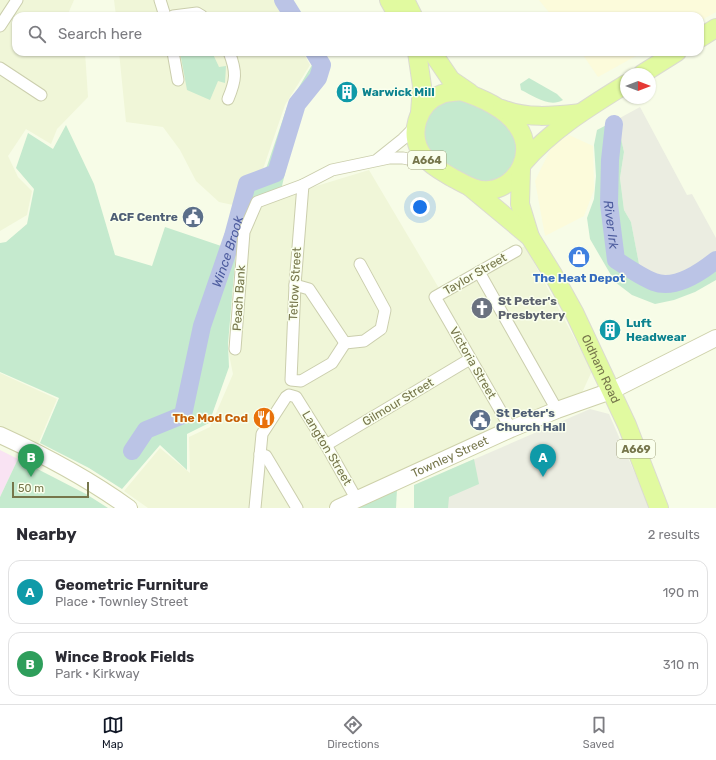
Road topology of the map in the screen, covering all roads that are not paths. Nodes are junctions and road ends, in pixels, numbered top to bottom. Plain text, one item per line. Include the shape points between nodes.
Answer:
1 (16, 0) edge
2 (160, 0) edge
3 (389, 0) edge
4 (405, 0) edge
5 (164, 12) edge
6 (396, 12) edge
7 (411, 12) edge
8 (0, 26) edge
9 (716, 28) edge
10 (704, 36) edge
11 (174, 56) edge
12 (230, 56) edge
13 (418, 56) edge
14 (435, 56) edge
15 (671, 56) edge
16 (0, 68) edge
17 (652, 68) edge
18 (178, 80) dead end
19 (620, 88) edge
20 (41, 95) dead end
21 (473, 95) junction
22 (228, 99) dead end
23 (492, 106) junction
24 (580, 112) junction
25 (418, 120) junction
26 (374, 161) junction
27 (431, 164) junction
28 (522, 166) junction
29 (303, 185) junction
30 (470, 187) junction
31 (530, 237) junction
32 (516, 250) dead end
33 (360, 264) dead end
34 (479, 272) junction
35 (295, 284) junction
36 (435, 297) joint
37 (716, 338) edge
38 (344, 343) junction
39 (235, 349) dead end
40 (470, 359) junction
41 (611, 390) junction
42 (557, 410) junction
43 (511, 429) junction
44 (0, 435) edge
45 (326, 445) junction
46 (260, 454) junction
47 (357, 500) junction
48 (129, 508) edge
49 (255, 508) edge
50 (297, 508) edge
51 (338, 508) edge
52 (659, 508) edge

1 - 8 street
2 - 5 street
3 - 6 main road
4 - 7 main road
9 - 10 main road
11 - 18 street
12 - 22 street via 236,71 235,84
13 - 25 main road, A664 via 422,86
14 - 21 main road, A664 via 451,80
15 - 17 main road
16 - 20 street
19 - 24 main road, A664
21 - 23 main road, A664
21 - 25 main road, A664 via 460,91 441,94 426,105
23 - 24 main road, A664 via 542,117
23 - 28 main road, A664 via 504,113 518,127 525,144
24 - 28 main road, A664 via 535,149
25 - 26 street via 393,148
25 - 27 main road, A664 via 416,142
26 - 27 street, Peach Bank via 403,158
26 - 29 street, Peach Bank via 332,170
27 - 30 main road, A664
28 - 30 main road, A664 via 510,182 495,189 478,190
28 - 31 main road, Oldham Road via 520,204
29 - 35 street, Tetlow Street
29 - 39 street, Peach Bank via 257,202 244,232
30 - 31 main road, Oldham Road
31 - 41 main road, Oldham Road / A669 via 574,312
32 - 34 street, Taylor Street
33 - 38 street via 385,310 381,329 364,341
34 - 36 street, Taylor Street
34 - 42 street
35 - 38 street via 309,289
35 - 38 street, Tetlow Street via 291,380 301,381 332,363
36 - 40 street, Victoria Street
37 - 41 main road, Townley Street
40 - 43 street, Victoria Street
40 - 45 street, Gilmour Street
41 - 42 main road, Townley Street
41 - 52 main road, Oldham Road / A669
42 - 43 main road, Townley Street
43 - 47 main road, Townley Street
44 - 48 main road via 63,466 100,487
45 - 46 street, Langton Street via 296,397 292,395 286,397 262,434
45 - 47 street, Langton Street
46 - 49 street
46 - 50 street via 266,456
47 - 51 main road, Townley Street

